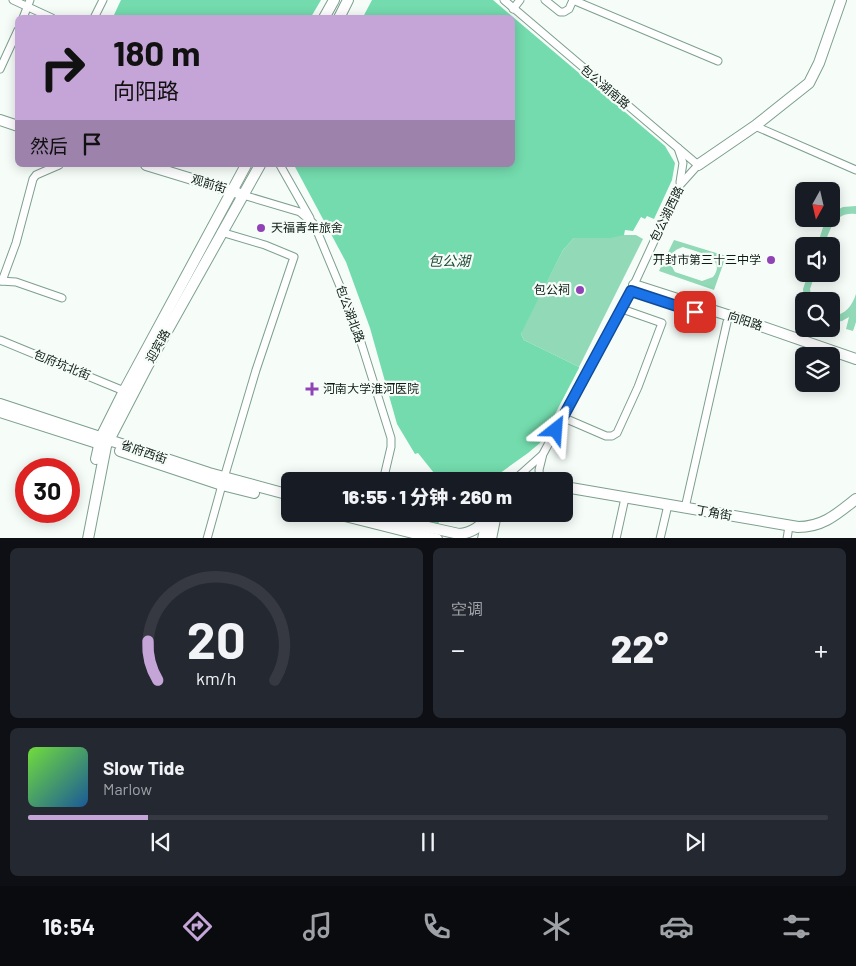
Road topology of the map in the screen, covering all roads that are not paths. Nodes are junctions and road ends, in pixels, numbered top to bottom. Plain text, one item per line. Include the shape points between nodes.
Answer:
1 (13, 0) edge
2 (103, 0) edge
3 (334, 0) edge
4 (348, 0) edge
5 (504, 0) edge
6 (520, 0) edge
7 (545, 0) edge
8 (573, 0) edge
9 (841, 0) edge
10 (28, 3) edge
11 (513, 9) junction
12 (24, 15) edge
13 (47, 15) edge
14 (96, 15) edge
15 (326, 15) edge
16 (340, 15) edge
17 (15, 36) edge
18 (718, 62) dead end
19 (0, 69) edge
20 (0, 120) edge
21 (15, 125) edge
22 (755, 126) junction
23 (678, 148) junction
24 (698, 165) junction
25 (54, 167) edge
26 (152, 167) edge
27 (245, 167) edge
28 (259, 167) edge
29 (281, 167) edge
30 (856, 170) edge
31 (680, 185) junction
32 (233, 192) junction
33 (244, 195) junction
34 (313, 222) junction
35 (221, 232) junction
36 (1, 281) edge
37 (633, 288) junction
38 (62, 298) dead end
39 (622, 309) junction
40 (727, 322) junction
41 (0, 340) edge
42 (801, 347) edge
43 (856, 359) edge
44 (840, 360) edge
45 (856, 366) edge
46 (124, 391) junction
47 (0, 404) edge
48 (0, 412) edge
49 (562, 417) junction
50 (104, 442) junction
51 (543, 454) junction
52 (385, 472) edge
53 (523, 472) edge
54 (539, 472) edge
55 (223, 482) junction
56 (573, 488) edge
57 (281, 493) edge
58 (625, 498) junction
59 (281, 499) edge
60 (856, 500) edge
61 (668, 505) junction
62 (685, 508) junction
63 (391, 522) edge
64 (483, 522) edge
65 (491, 522) edge
66 (494, 522) edge
67 (790, 526) junction
68 (410, 528) junction
69 (484, 533) edge
70 (459, 536) edge
71 (81, 538) edge
72 (88, 538) edge
73 (207, 538) edge
74 (437, 538) edge
75 (473, 538) edge
76 (491, 538) edge
77 (616, 538) edge
78 (660, 538) edge
79 (787, 538) edge

1 - 10 street
2 - 14 street
3 - 15 street
4 - 16 street
5 - 11 street, 包公湖南路
6 - 11 street
7 - 8 street via 564,12
8 - 18 street
9 - 22 street via 819,63 808,84
10 - 12 street
10 - 13 street
11 - 23 street, 包公湖南路
17 - 19 street
20 - 21 street
22 - 24 street
22 - 30 street
23 - 24 street, 包公湖南路
23 - 31 street via 683,167
24 - 31 street, 包公湖西路
25 - 36 street via 33,178 16,243
26 - 32 street, 观前街
27 - 32 street, 迎宾路
28 - 33 street, 迎宾路
29 - 34 street, 包公湖北路
31 - 37 street, 包公湖西路
32 - 33 street, 观前街
32 - 46 street, 迎宾路
33 - 34 street via 296,210
33 - 35 street, 迎宾路
34 - 52 street, 包公湖北路 via 354,320 391,438
35 - 50 street, 迎宾路
35 - 55 street via 294,257
36 - 38 street via 16,282
37 - 39 street, 包公湖西路
37 - 40 street, 向阳路
37 - 43 street, 向阳路 via 746,321
39 - 49 street, 包公湖西路
39 - 49 street via 662,323 617,433 606,436
40 - 42 street, 向阳路
40 - 62 street
41 - 46 street, 包府坑北街
44 - 45 street, 向阳路
46 - 50 street, 迎宾路
47 - 50 street, 省府西街
48 - 50 street, 省府西街
49 - 51 street, 包公湖西路
50 - 55 street, 省府西街
50 - 71 street, 迎宾路
50 - 72 street, 迎宾路
51 - 53 street
51 - 54 street, 包公湖西路
55 - 57 street, 省府西街
55 - 59 street, 省府西街
55 - 73 street
56 - 58 street, 丁角街
58 - 61 street, 丁角街
58 - 77 street
60 - 67 street, 丁角街 via 821,524
61 - 62 street, 丁角街
61 - 78 street
62 - 67 street, 丁角街
63 - 68 street
64 - 70 street via 478,528
65 - 69 street
66 - 76 street
67 - 79 street
68 - 70 street
68 - 74 street
69 - 75 street

